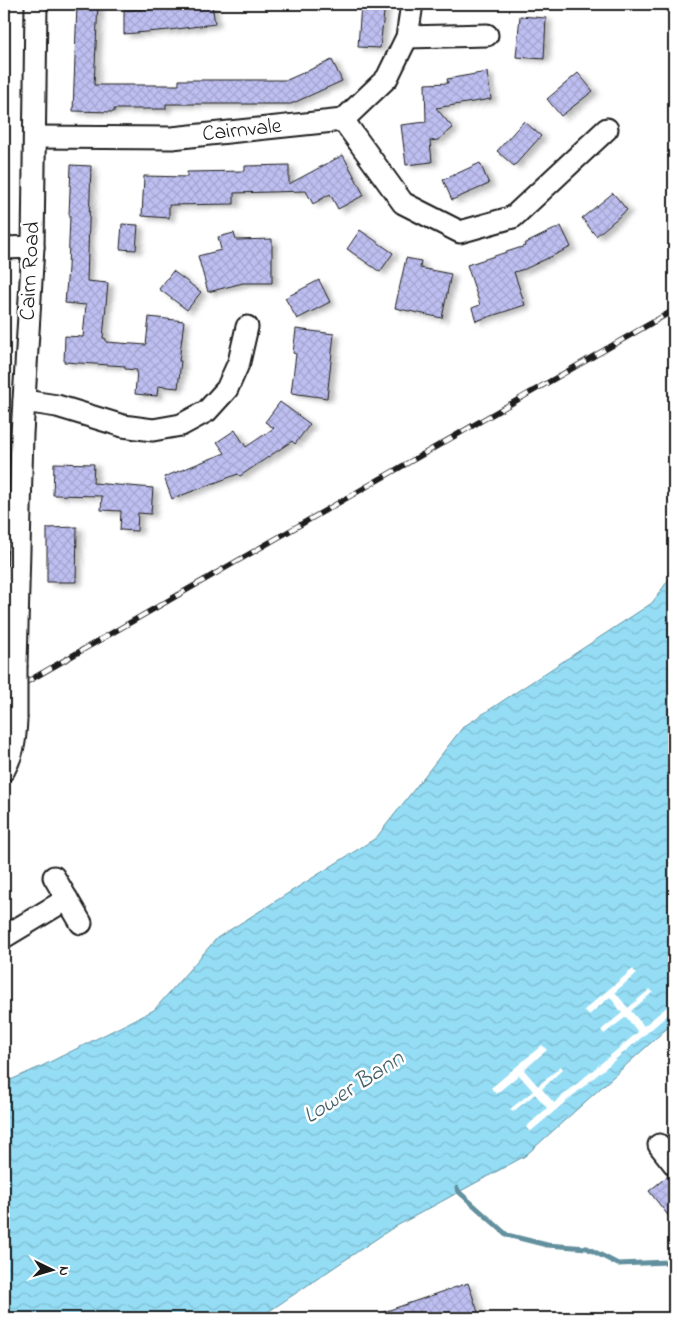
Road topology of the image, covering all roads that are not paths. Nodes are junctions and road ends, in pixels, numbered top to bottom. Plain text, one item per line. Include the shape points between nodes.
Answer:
1 (36, 4) edge
2 (412, 4) edge
3 (486, 35) dead end
4 (407, 37) junction
5 (343, 120) junction
6 (607, 129) dead end
7 (35, 137) junction
8 (33, 247) junction
9 (4, 248) edge
10 (247, 327) dead end
11 (24, 401) junction
12 (13, 442) edge
13 (4, 770) edge
14 (54, 877) dead end
15 (67, 899) junction
16 (81, 923) dead end
17 (4, 937) edge
18 (659, 1145) dead end
19 (674, 1164) edge

1 - 7 street, Cairn Road
2 - 4 street
3 - 4 street
4 - 5 street via 387,78
5 - 6 street via 402,203 460,232 513,217
5 - 7 street, Cairnvale via 172,138
7 - 8 street, Cairn Road
8 - 9 street
8 - 11 street, Cairn Road
10 - 11 street via 227,389 207,411 181,425 153,430 124,426 57,406
11 - 12 street, Cairn Road
12 - 13 street, Cairn Road, bridge via 18,629 16,740
14 - 15 street
15 - 16 street
15 - 17 street
18 - 19 street

